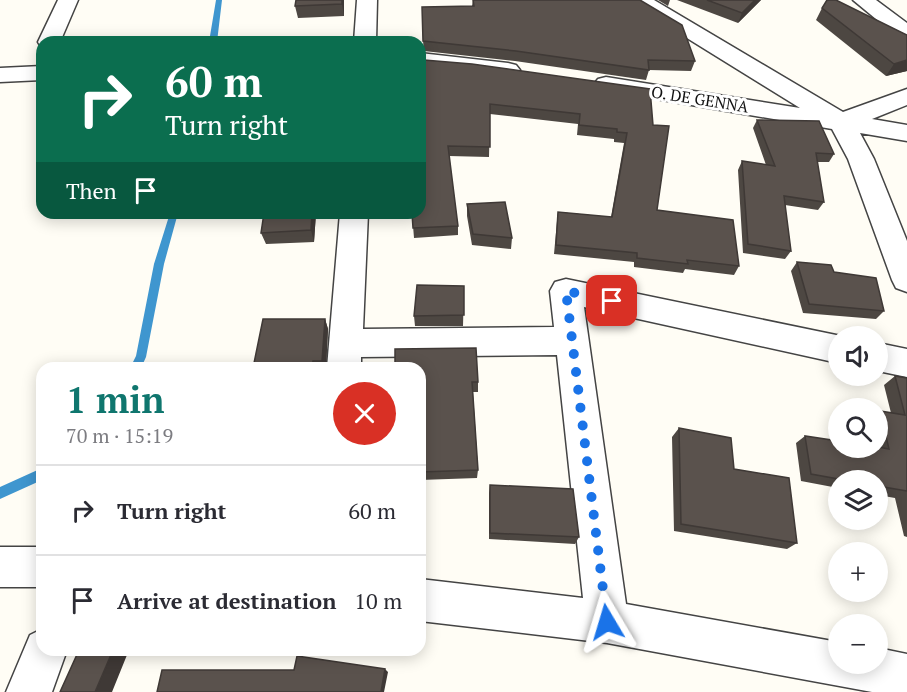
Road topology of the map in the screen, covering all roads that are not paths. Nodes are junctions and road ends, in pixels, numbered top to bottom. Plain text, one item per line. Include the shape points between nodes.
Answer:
1 (68, 0) edge
2 (368, 0) edge
3 (639, 0) edge
4 (863, 0) edge
5 (907, 33) edge
6 (52, 36) edge
7 (365, 36) edge
8 (426, 60) edge
9 (36, 69) edge
10 (526, 72) edge
11 (0, 75) edge
12 (582, 80) edge
13 (907, 96) edge
14 (841, 122) junction
15 (907, 133) edge
16 (354, 219) edge
17 (907, 280) edge
18 (572, 340) junction
19 (828, 347) edge
20 (345, 355) edge
21 (888, 359) edge
22 (907, 363) edge
23 (0, 567) edge
24 (36, 567) edge
25 (426, 601) edge
26 (607, 622) junction
27 (43, 656) edge
28 (907, 676) edge
29 (29, 692) edge

1 - 6 street
2 - 7 street
3 - 14 street
4 - 5 street
8 - 10 street
9 - 11 street
12 - 14 street, O. DE GENNA
13 - 14 street
14 - 15 street, O. DE GENNA
14 - 17 street via 861,159
16 - 20 street
18 - 19 street via 566,291
18 - 20 street
18 - 26 street
21 - 22 street
23 - 24 street
25 - 26 street
26 - 28 street
27 - 29 street

